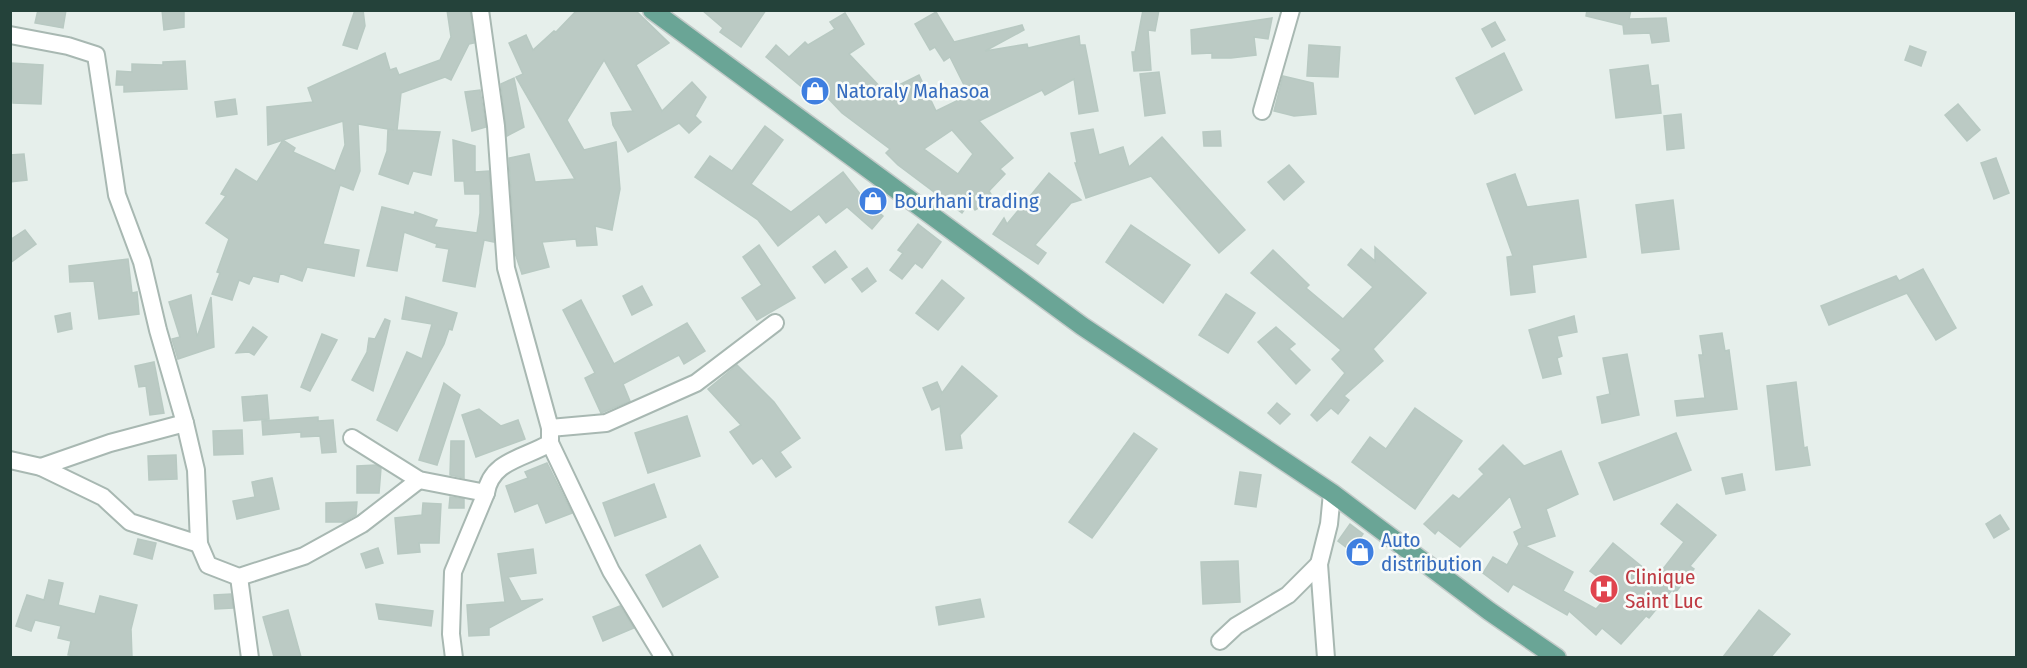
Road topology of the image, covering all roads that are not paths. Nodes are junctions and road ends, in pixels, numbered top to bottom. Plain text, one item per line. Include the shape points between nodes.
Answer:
1 (480, 10) edge
2 (652, 10) edge
3 (1291, 10) edge
4 (10, 34) edge
5 (1262, 111) dead end
6 (775, 323) dead end
7 (185, 423) junction
8 (550, 435) junction
9 (352, 438) dead end
10 (10, 460) edge
11 (41, 466) junction
12 (419, 480) junction
13 (486, 493) junction
14 (1332, 493) junction
15 (199, 544) junction
16 (1320, 564) junction
17 (239, 577) junction
18 (1220, 641) dead end
19 (250, 657) edge
20 (453, 657) edge
21 (662, 657) edge
22 (1326, 657) edge
23 (1557, 657) edge

1 - 8 street via 496,126 506,268
2 - 14 main road via 1082,326
3 - 5 street
4 - 7 street via 96,56 117,195 142,262
6 - 8 street via 696,384 606,423
7 - 11 street
7 - 15 street via 196,470
8 - 13 street via 536,451 506,463 488,479
8 - 21 street via 611,571
9 - 12 street
10 - 11 street
11 - 15 street via 103,497 130,522
12 - 13 street
12 - 17 street via 362,524 304,556
13 - 20 street via 453,572
14 - 16 street
14 - 23 main road
15 - 17 street via 208,565
16 - 18 street via 1288,594 1236,626
16 - 22 street
17 - 19 street

